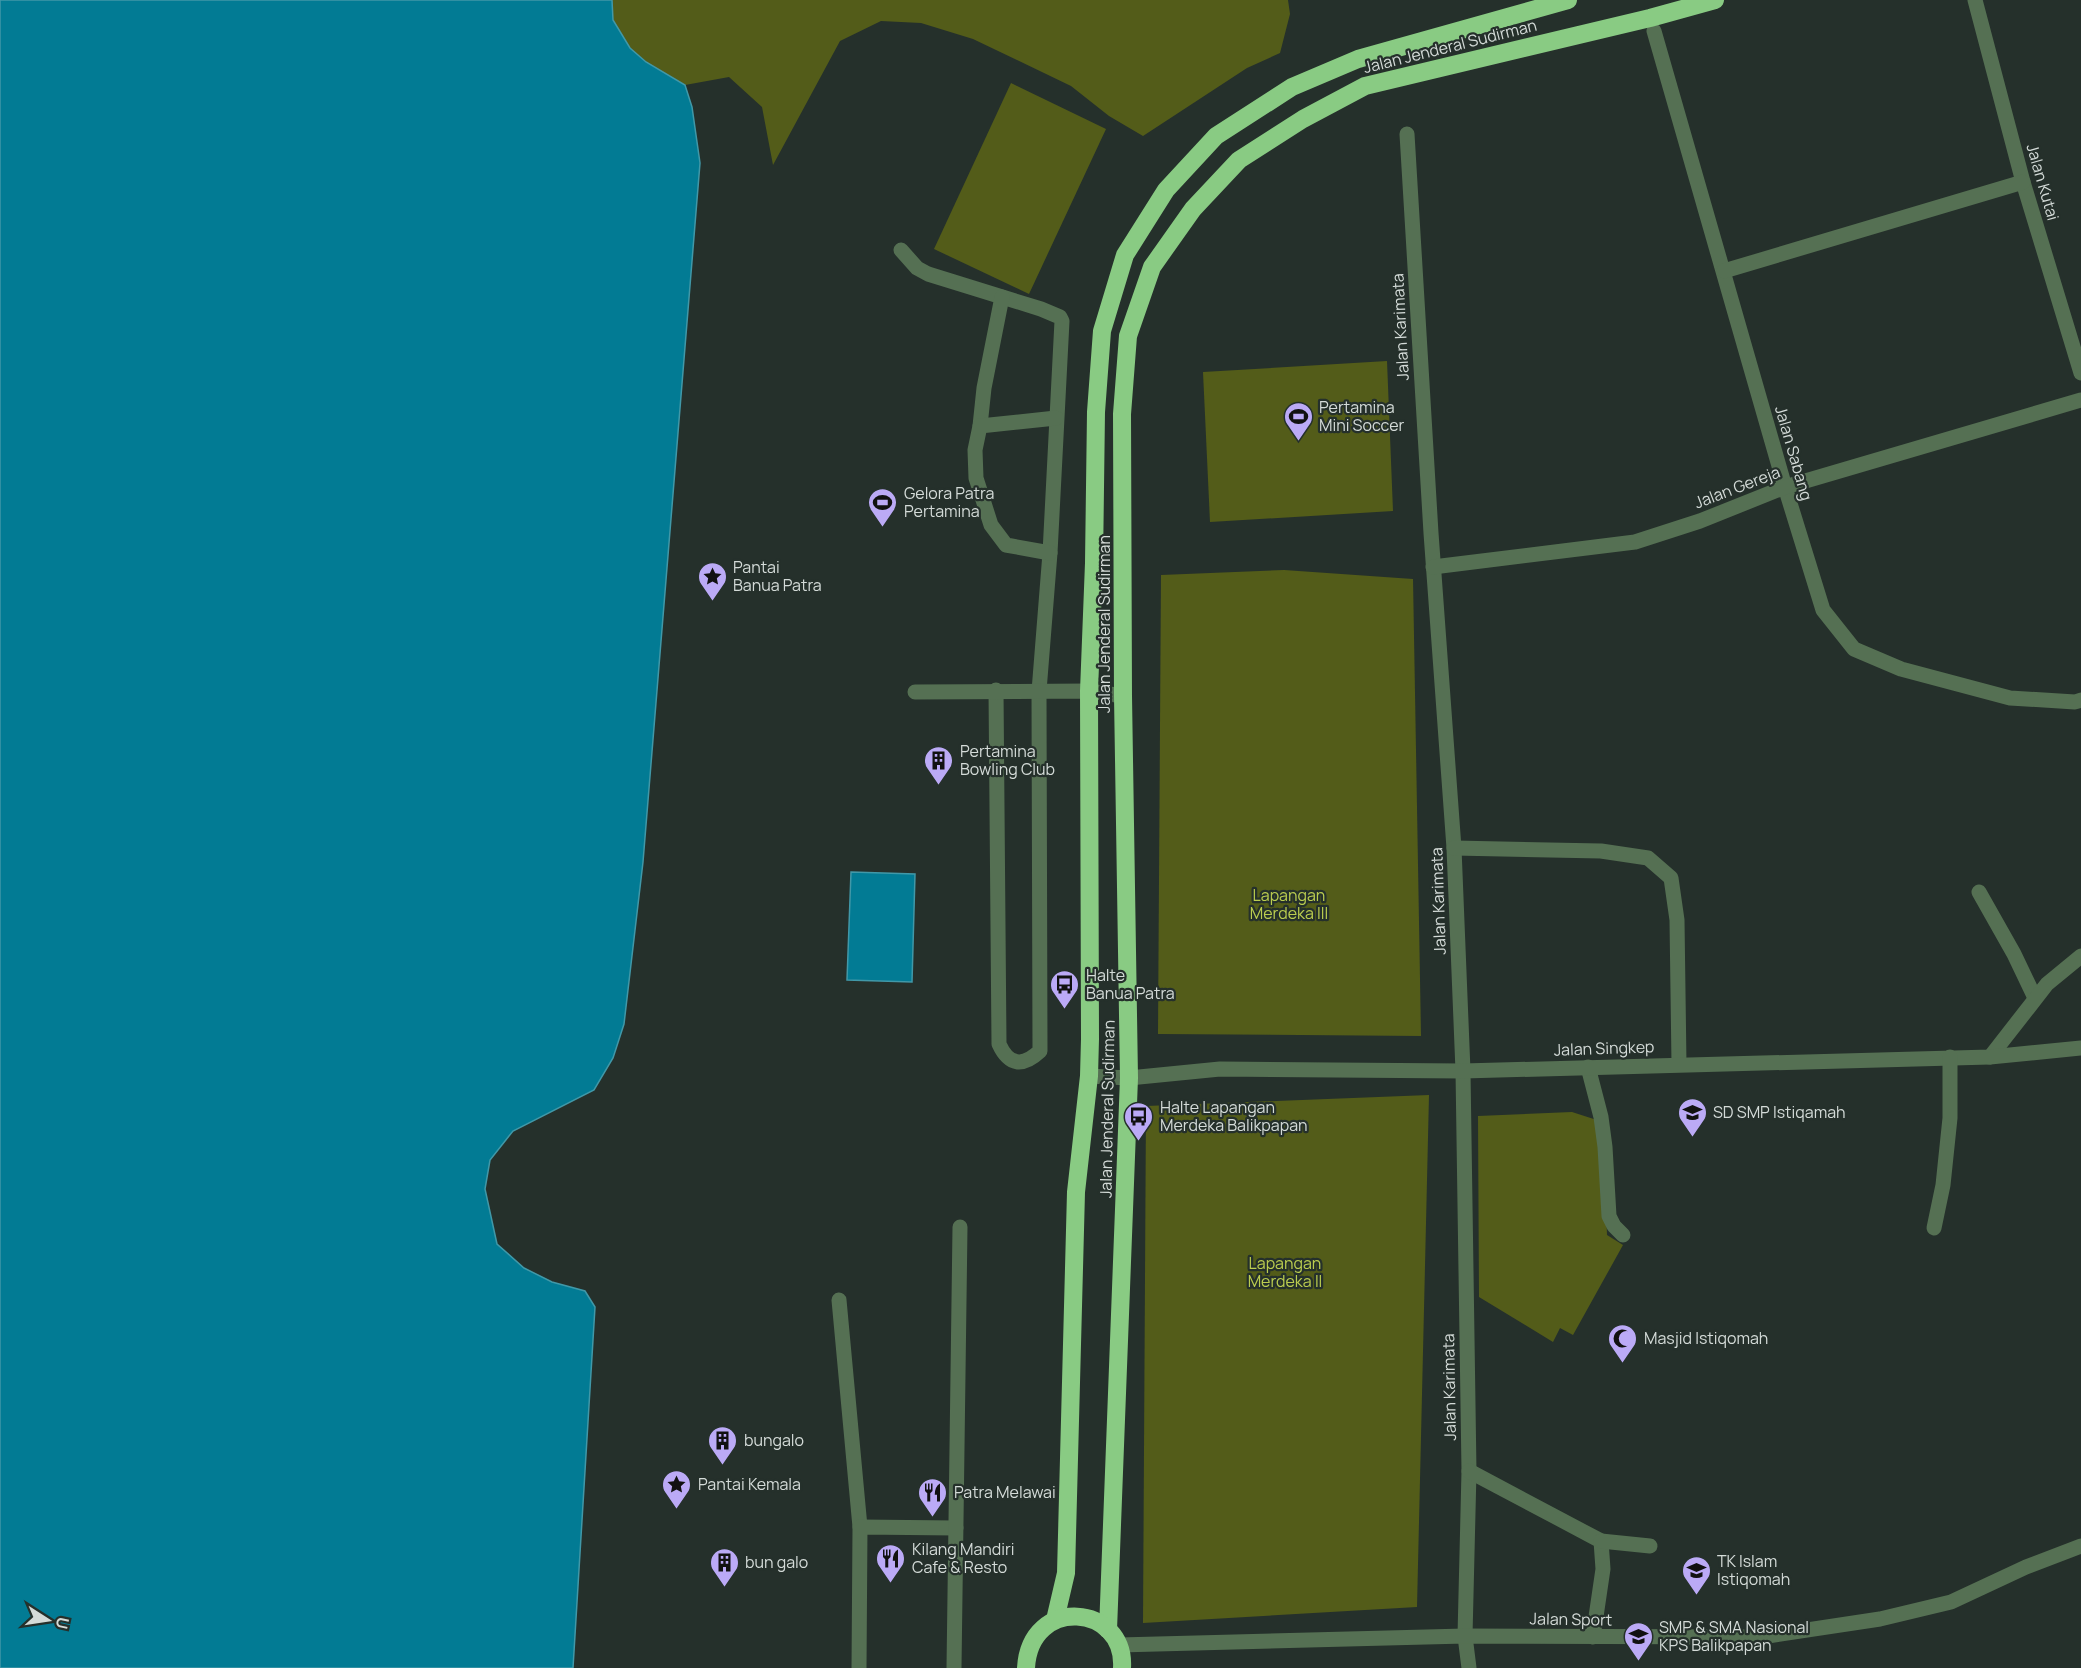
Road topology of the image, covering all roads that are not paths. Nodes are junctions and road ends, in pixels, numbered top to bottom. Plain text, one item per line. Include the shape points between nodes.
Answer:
1 (1568, 0) edge
2 (1715, 0) edge
3 (1975, 0) edge
4 (1654, 31) dead end
5 (1407, 135) dead end
6 (2023, 182) junction
7 (900, 250) dead end
8 (1724, 271) junction
9 (1002, 297) junction
10 (2081, 373) edge
11 (2081, 400) edge
12 (1056, 418) junction
13 (980, 426) junction
14 (1785, 487) junction
15 (1050, 553) junction
16 (1433, 567) junction
17 (996, 690) junction
18 (1039, 691) junction
19 (1089, 691) junction
20 (915, 692) dead end
21 (1123, 696) junction
22 (2081, 700) edge
23 (1454, 848) junction
24 (1979, 892) dead end
25 (2081, 956) edge
26 (2035, 998) junction
27 (2081, 1048) edge
28 (1990, 1057) junction
29 (1950, 1058) junction
30 (1679, 1064) junction
31 (1588, 1067) junction
32 (1463, 1071) junction
33 (1089, 1076) junction
34 (1129, 1078) junction
35 (960, 1227) dead end
36 (1934, 1228) dead end
37 (1623, 1235) dead end
38 (839, 1300) dead end
39 (1469, 1471) junction
40 (860, 1527) junction
41 (956, 1528) junction
42 (1601, 1541) junction
43 (1650, 1546) dead end
44 (2081, 1546) edge
45 (1055, 1620) junction
46 (1108, 1629) junction
47 (1465, 1636) junction
48 (1593, 1637) junction
49 (1119, 1645) junction
50 (859, 1668) edge
51 (954, 1668) edge
52 (1026, 1668) edge
53 (1122, 1668) edge
54 (1469, 1668) edge

1 - 19 highway, Jalan Jenderal Sudirman via 1358,59 1292,87 1216,136 1166,190 1125,255 1102,330 1096,412
2 - 21 highway, Jalan Jenderal Sudirman via 1365,86 1303,118 1239,160 1193,209 1152,267 1128,336 1122,414
3 - 6 street, Jalan Kutai
4 - 8 street, Jalan Sabang
5 - 16 street, Jalan Karimata
6 - 8 street
6 - 10 street, Jalan Kutai
7 - 9 street via 928,274
8 - 14 street, Jalan Sabang
9 - 12 street via 1048,312 1062,321
9 - 13 street
11 - 14 street, Jalan Gereja
12 - 13 street
12 - 15 street
13 - 15 street via 975,450 976,478 991,525 1006,545
14 - 16 street, Jalan Gereja via 1635,542
14 - 22 street, Jalan Sabang via 1823,610 1854,649 1901,669 2010,698
15 - 18 street
16 - 23 street, Jalan Karimata
17 - 18 street
17 - 18 street via 999,1044 1011,1061 1030,1061 1040,1051
17 - 20 street
18 - 19 street
19 - 21 street
19 - 33 highway, Jalan Jenderal Sudirman
21 - 34 highway, Jalan Jenderal Sudirman
23 - 30 street via 1601,851 1648,858 1671,878 1677,920
23 - 32 street, Jalan Karimata
24 - 26 street
25 - 26 street
26 - 28 street
27 - 28 street, Jalan Singkep
28 - 29 street, Jalan Singkep
29 - 30 street, Jalan Singkep
29 - 36 street via 1950,1118
30 - 31 street, Jalan Singkep
31 - 32 street, Jalan Singkep
31 - 37 street via 1601,1117 1609,1216
32 - 34 street, Jalan Singkep via 1220,1069
32 - 39 street, Jalan Karimata
33 - 34 street, Jalan Singkep
33 - 45 highway, Jalan Jenderal Sudirman via 1076,1192 1066,1573
34 - 46 highway, Jalan Jenderal Sudirman
35 - 41 street
38 - 40 street
39 - 42 street
39 - 47 street, Jalan Karimata
40 - 41 street
40 - 50 street
41 - 51 street
42 - 43 street
42 - 48 street via 1602,1569
44 - 48 street, Jalan Sport via 1951,1602 1880,1619 1761,1637
45 - 46 highway via 1083,1617
45 - 52 highway via 1033,1640
46 - 49 highway
47 - 48 street, Jalan Sport
47 - 49 street, Jalan Sport
47 - 54 street, Jalan Karimata
49 - 53 highway

